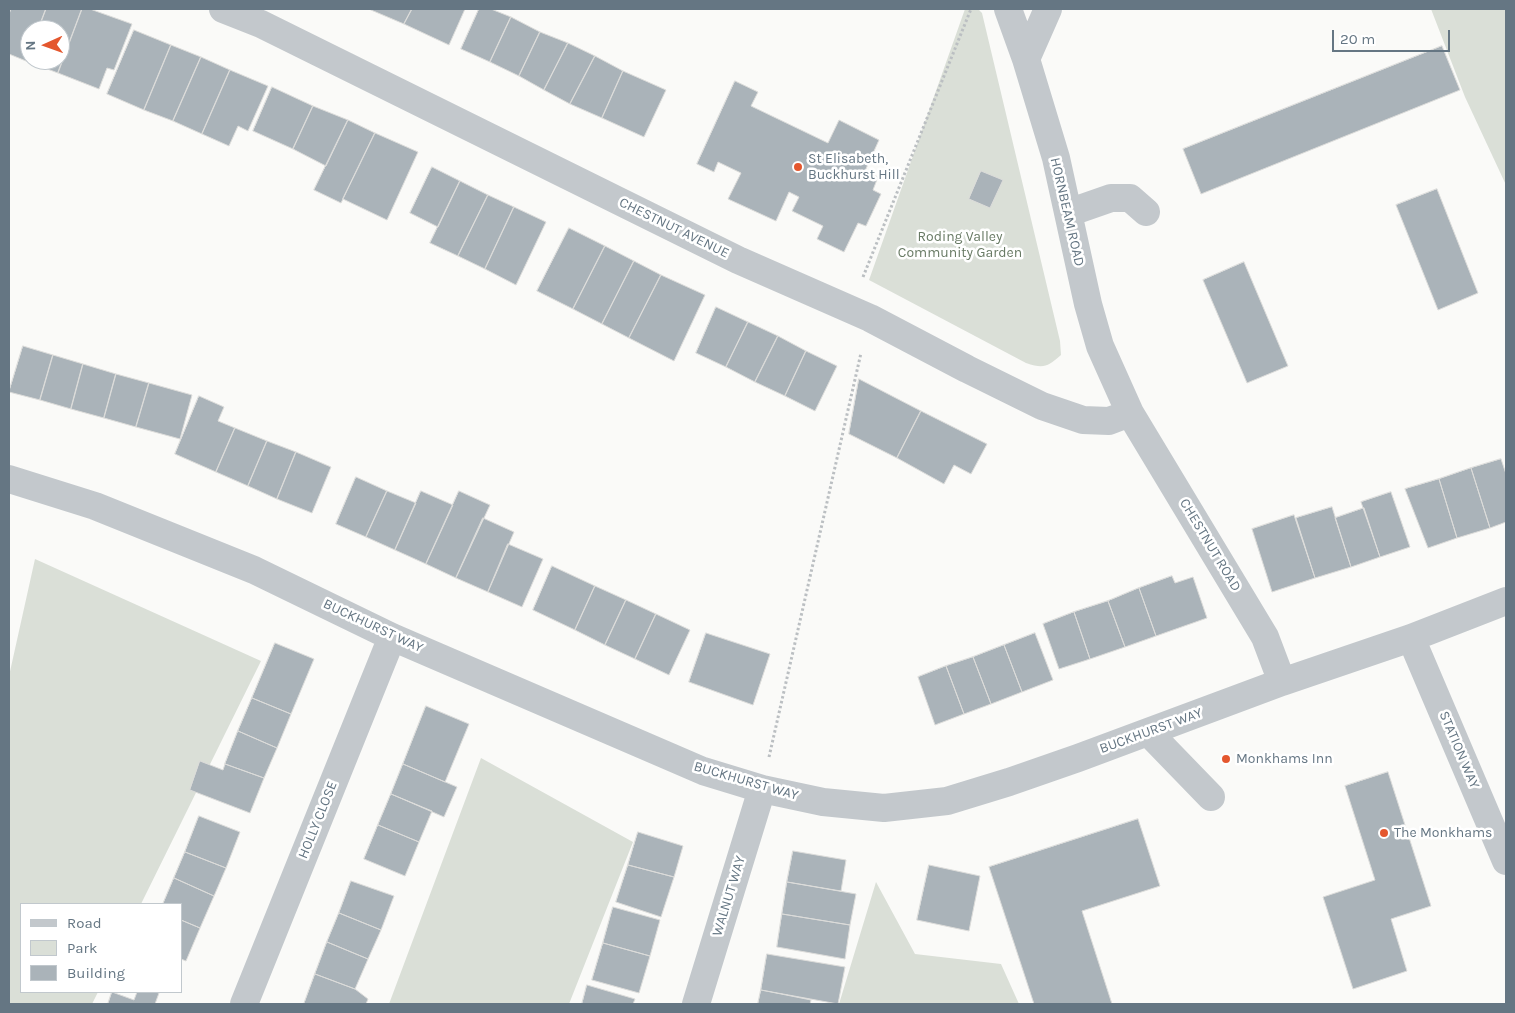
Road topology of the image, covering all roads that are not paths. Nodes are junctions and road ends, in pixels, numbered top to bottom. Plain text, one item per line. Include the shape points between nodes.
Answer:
1 (223, 9) edge
2 (1008, 9) edge
3 (1048, 9) edge
4 (1026, 59) junction
5 (1146, 212) dead end
6 (1068, 213) junction
7 (1130, 413) junction
8 (9, 479) edge
9 (1506, 601) edge
10 (392, 637) junction
11 (1412, 638) junction
12 (1282, 682) junction
13 (1148, 732) junction
14 (762, 789) junction
15 (1211, 797) dead end
16 (1506, 862) edge
17 (244, 1004) edge
18 (696, 1004) edge

1 - 7 street, CHESTNUT AVENUE via 261,24 738,260 870,318 1042,406 1083,420 1109,421
2 - 4 street, HORNBEAM ROAD
3 - 4 street
4 - 6 street, HORNBEAM ROAD via 1056,158
5 - 6 street via 1130,198 1111,198
6 - 7 street, HORNBEAM ROAD via 1100,346
7 - 12 street, CHESTNUT ROAD via 1265,637
8 - 10 street, BUCKHURST WAY via 95,506 254,570
9 - 11 street, BUCKHURST WAY
10 - 14 street, BUCKHURST WAY via 703,771
10 - 17 street, HOLLY CLOSE
11 - 12 street, BUCKHURST WAY
11 - 16 street, STATION WAY
12 - 13 street, BUCKHURST WAY
13 - 14 street, BUCKHURST WAY via 947,800 884,808 822,802
13 - 15 street
14 - 18 street, WALNUT WAY

